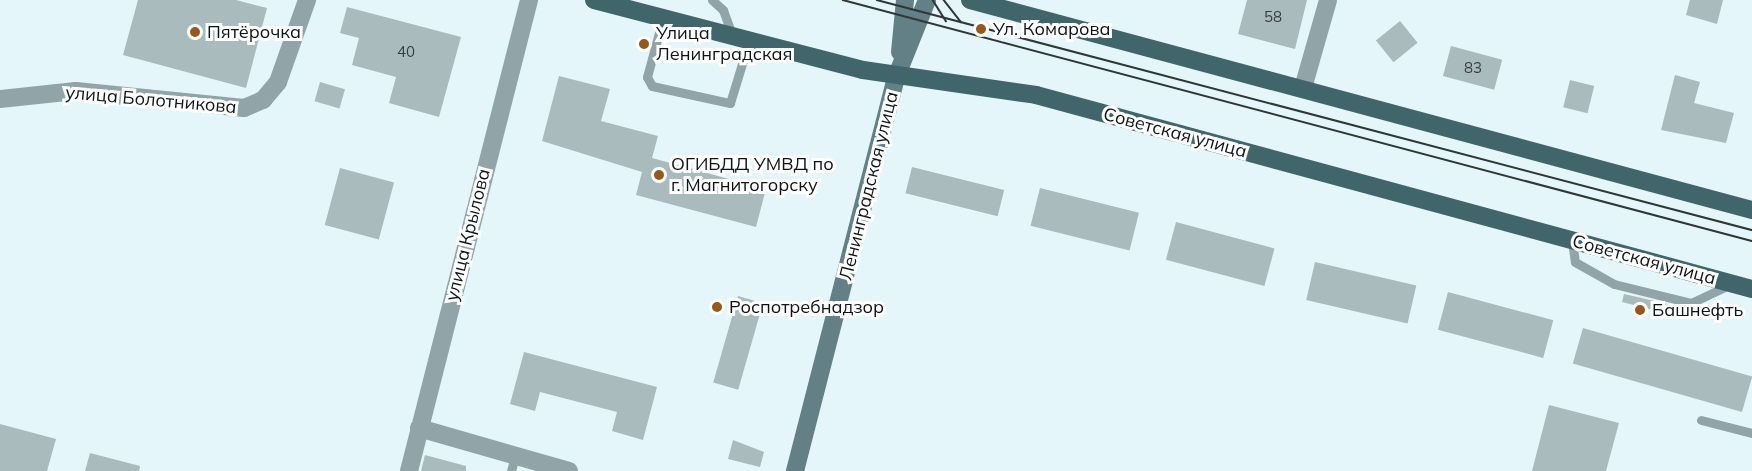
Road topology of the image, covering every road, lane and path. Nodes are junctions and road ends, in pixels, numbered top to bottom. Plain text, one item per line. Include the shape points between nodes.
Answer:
1 (307, 0) edge
2 (529, 0) edge
3 (594, 0) edge
4 (712, 0) edge
5 (905, 0) edge
6 (927, 0) edge
7 (970, 0) edge
8 (1328, 0) edge
9 (663, 18) junction
10 (741, 38) junction
11 (897, 75) junction
12 (1303, 88) junction
13 (0, 99) edge
14 (1752, 210) edge
15 (1572, 241) junction
16 (1731, 284) junction
17 (1752, 290) edge
18 (1701, 420) dead end
19 (419, 428) junction
20 (1752, 433) edge
21 (513, 464) edge
22 (409, 471) edge
23 (570, 471) edge
24 (795, 471) edge

1 - 13 street, улица Болотникова via 278,82 263,100 243,108 76,91
2 - 19 street, улица Крылова
3 - 9 main road, Советская улица
4 - 10 lane
5 - 11 street, Ленинградская улица
6 - 11 street, Ленинградская улица
7 - 12 main road
8 - 12 street
9 - 10 main road, Советская улица
9 - 10 lane via 647,77 652,86 730,103
10 - 11 main road, Советская улица
11 - 15 main road, Советская улица via 1036,95
11 - 24 street, Ленинградская улица
12 - 14 main road
15 - 16 main road, Советская улица
15 - 16 lane via 1575,262 1618,285 1691,303
16 - 17 main road, Советская улица
18 - 20 lane
19 - 21 street
19 - 22 street, улица Крылова
21 - 23 street

